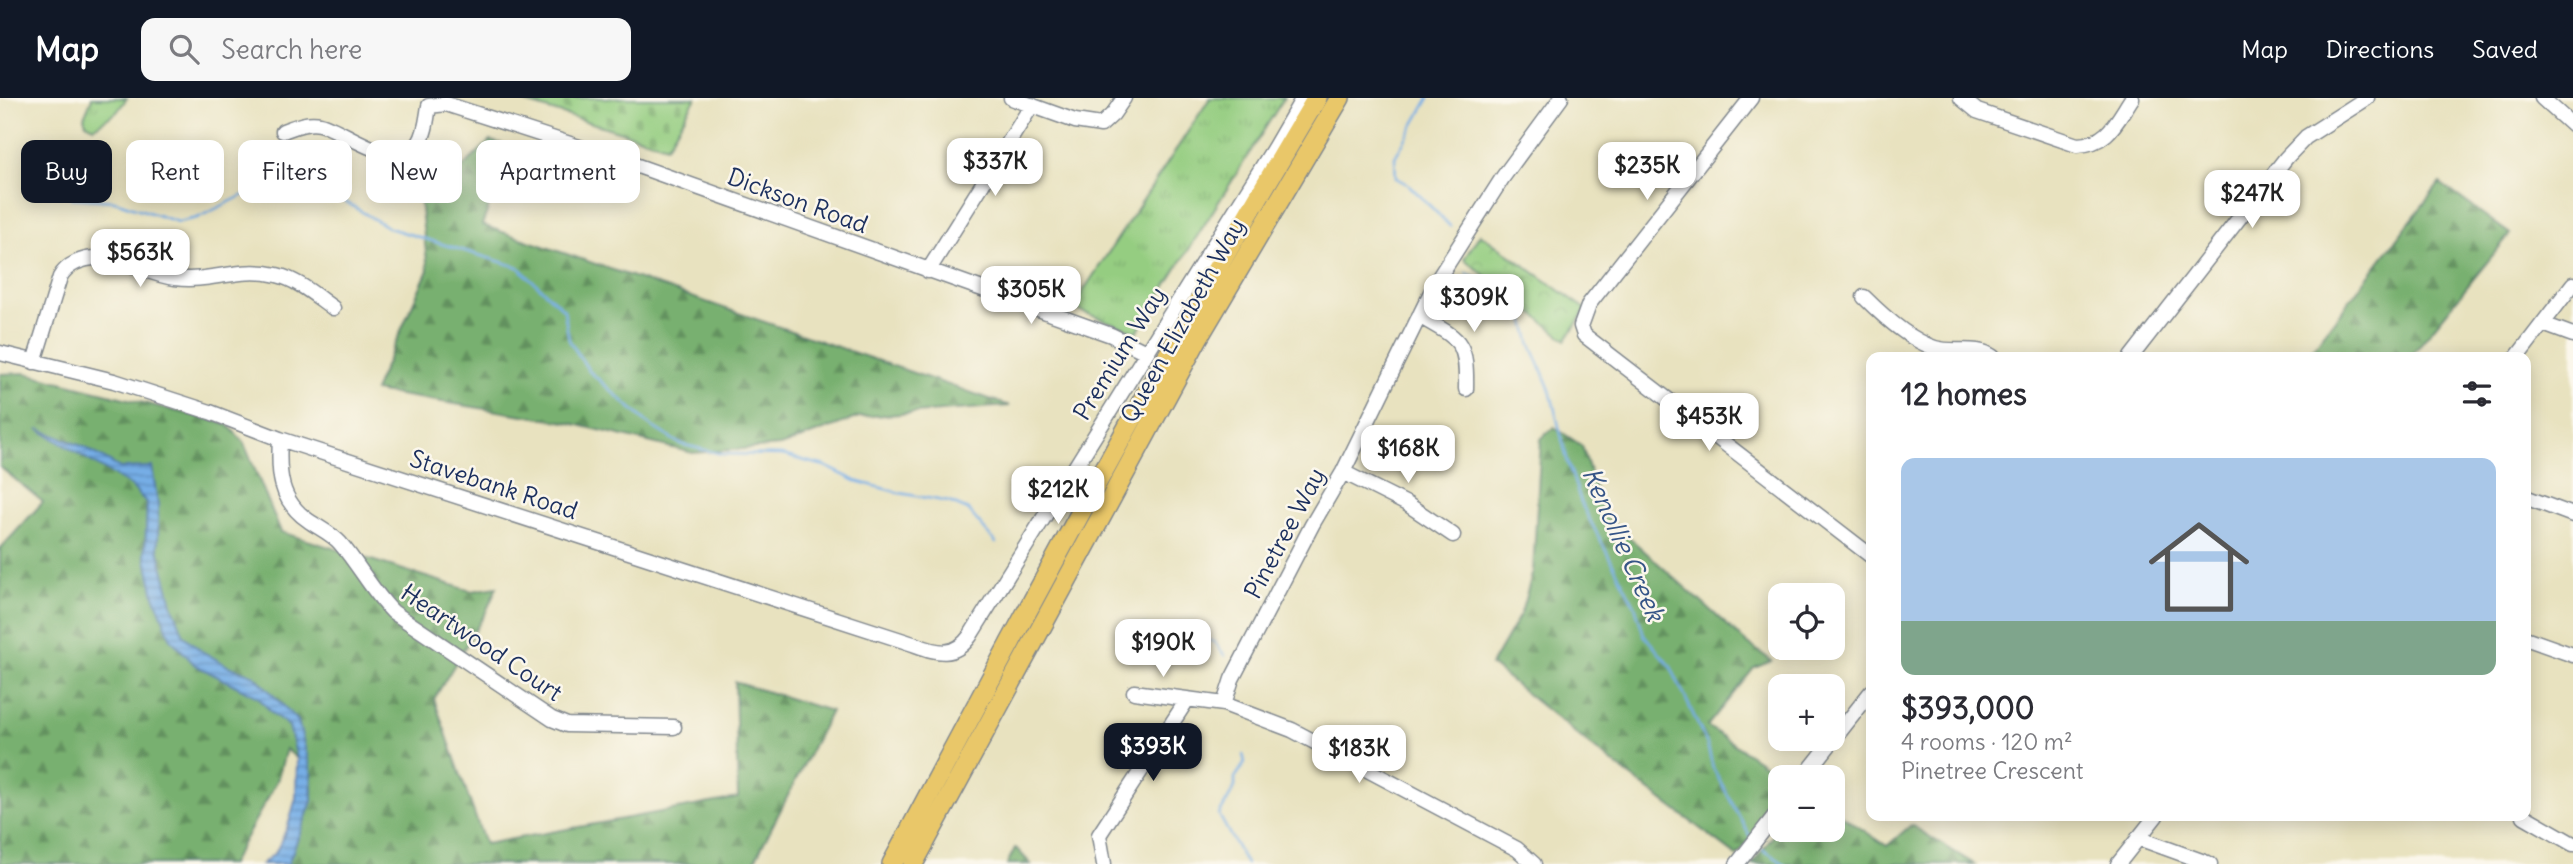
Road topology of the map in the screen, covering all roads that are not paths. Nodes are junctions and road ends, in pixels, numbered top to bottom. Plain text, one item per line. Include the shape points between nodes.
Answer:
1 (1011, 98) edge
2 (1124, 98) edge
3 (1303, 98) edge
4 (1317, 98) edge
5 (1340, 98) edge
6 (1561, 98) edge
7 (1751, 98) edge
8 (1961, 98) edge
9 (2132, 98) edge
10 (2367, 98) edge
11 (2542, 98) edge
12 (1032, 105) junction
13 (2573, 126) edge
14 (283, 131) dead end
15 (928, 271) junction
16 (2573, 284) edge
17 (1864, 297) dead end
18 (333, 308) dead end
19 (1419, 316) junction
20 (2543, 324) junction
21 (2573, 335) edge
22 (1146, 352) junction
23 (1982, 352) edge
24 (2135, 352) edge
25 (2521, 352) edge
26 (0, 353) edge
27 (34, 362) junction
28 (1466, 389) dead end
29 (279, 439) junction
30 (1343, 472) junction
31 (2531, 499) edge
32 (2573, 515) edge
33 (1453, 535) dead end
34 (1866, 552) edge
35 (2531, 640) edge
36 (940, 652) joint
37 (2573, 655) edge
38 (1134, 692) dead end
39 (1866, 698) edge
40 (1187, 700) junction
41 (1224, 704) junction
42 (674, 727) dead end
43 (1813, 765) edge
44 (930, 812) junction
45 (2531, 820) edge
46 (2152, 821) edge
47 (1768, 824) edge
48 (2138, 838) junction
49 (2573, 844) edge
50 (892, 864) edge
51 (913, 864) edge
52 (1104, 864) edge
53 (1534, 864) edge
54 (1737, 864) edge
55 (2118, 864) edge
56 (2210, 864) edge

1 - 12 street
2 - 12 street via 1101,125
3 - 22 street, Premium Way
4 - 44 highway, Queen Elizabeth Way via 1125,434
5 - 44 highway, Queen Elizabeth Way via 1203,328
6 - 19 street, Pinetree Way via 1503,177
7 - 34 street via 1589,304 1581,326 1584,335
8 - 9 street via 1977,111 2077,145 2093,145 2107,135
10 - 24 street via 2306,137 2286,158
11 - 13 street
12 - 15 street
14 - 15 street, Dickson Road via 318,123 365,146 397,154 414,149 421,141 429,106 446,104 635,165
15 - 22 street, Dickson Road via 1111,335
16 - 20 street
17 - 23 street via 1923,343
18 - 27 street via 292,281 274,275 243,271 179,279 150,274 109,258 89,258 63,272
19 - 28 street via 1458,340 1464,349
19 - 30 street, Pinetree Way
20 - 21 street
20 - 25 street
22 - 36 street, Premium Way via 970,636 959,649
26 - 27 street, Stavebank Road
27 - 29 street, Stavebank Road via 114,381
29 - 36 street, Stavebank Road
29 - 42 street, Heartwood Court via 279,473 289,500 299,514 337,539 393,612 552,719 581,727
30 - 33 street via 1407,504
30 - 41 street, Pinetree Way via 1232,679
31 - 32 street
35 - 37 street
38 - 40 street
39 - 43 street
40 - 41 street
40 - 52 street via 1100,835
41 - 53 street via 1293,730 1517,849
44 - 50 highway, Queen Elizabeth Way
44 - 51 highway, Queen Elizabeth Way
45 - 49 street
46 - 48 street
47 - 54 street
48 - 55 street
48 - 56 street

